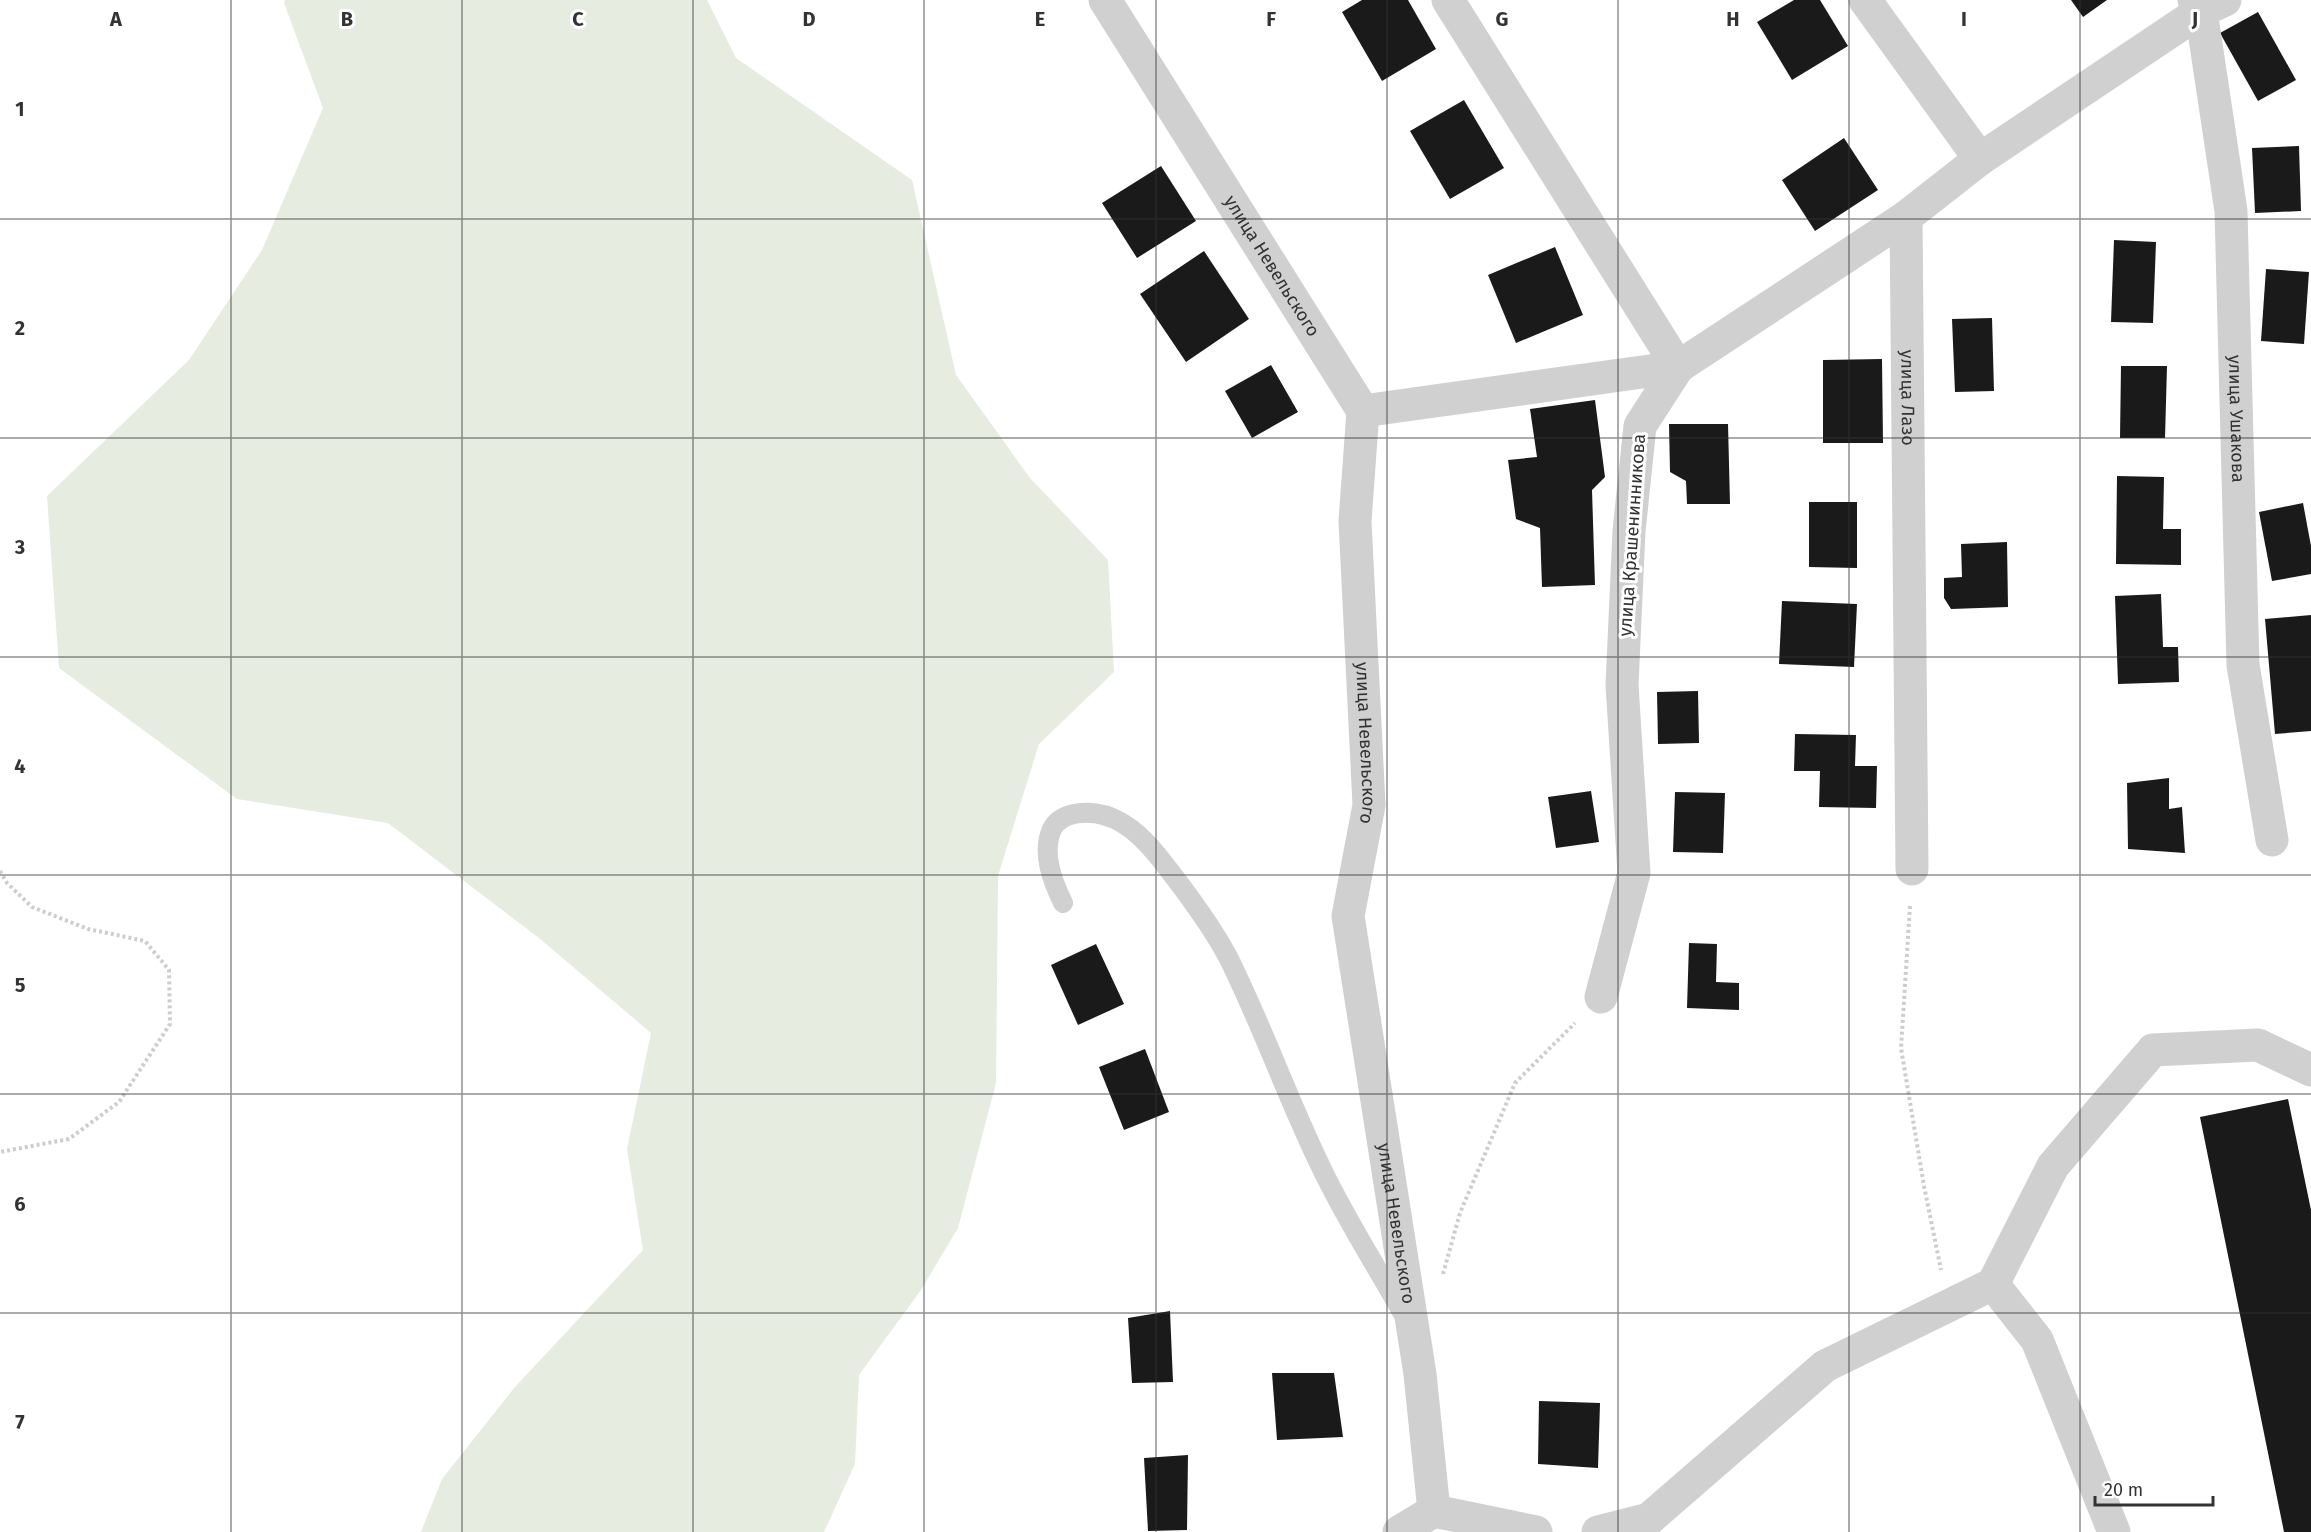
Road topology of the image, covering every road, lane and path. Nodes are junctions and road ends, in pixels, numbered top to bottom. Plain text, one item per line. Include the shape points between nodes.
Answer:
1 (1105, 0) edge
2 (1448, 0) edge
3 (1865, 0) edge
4 (2206, 4) edge
5 (1980, 159) junction
6 (1906, 217) junction
7 (1678, 367) junction
8 (1363, 411) junction
9 (2272, 840) dead end
10 (1912, 869) joint
11 (0, 872) edge
12 (1063, 903) dead end
13 (1601, 997) joint
14 (2311, 1070) edge
15 (0, 1152) edge
16 (1441, 1279) dead end
17 (1993, 1284) junction
18 (1949, 1306) junction
19 (1413, 1331) junction
20 (1434, 1511) junction
21 (1652, 1525) edge
22 (1399, 1532) edge
23 (1536, 1532) edge
24 (1598, 1532) edge
25 (2114, 1532) edge

1 - 8 street, улица Невельского
2 - 7 street
3 - 5 street
4 - 5 street
4 - 9 street, улица Ушакова via 2231,211 2243,665
5 - 6 street
6 - 7 street
6 - 10 street, улица Лазо
7 - 8 street
7 - 13 street, улица Крашенинникова via 1640,426 1629,531 1622,685 1634,873
8 - 19 street, улица Невельского via 1355,521 1369,805 1348,916
10 - 18 path via 1901,1048
11 - 15 path via 32,907 88,929 145,941 169,970 170,1024 119,1102 69,1139
12 - 19 lane via 1052,877 1048,850 1053,826 1064,818 1087,813 1116,818 1157,855 1227,956 1320,1166
13 - 16 path via 1515,1083 1461,1213
14 - 17 street via 2258,1045 2153,1050 2053,1166
17 - 18 street
17 - 25 street via 2037,1340
18 - 21 street via 1825,1366
19 - 20 street, улица Невельского
20 - 22 street
20 - 23 street
21 - 24 street

